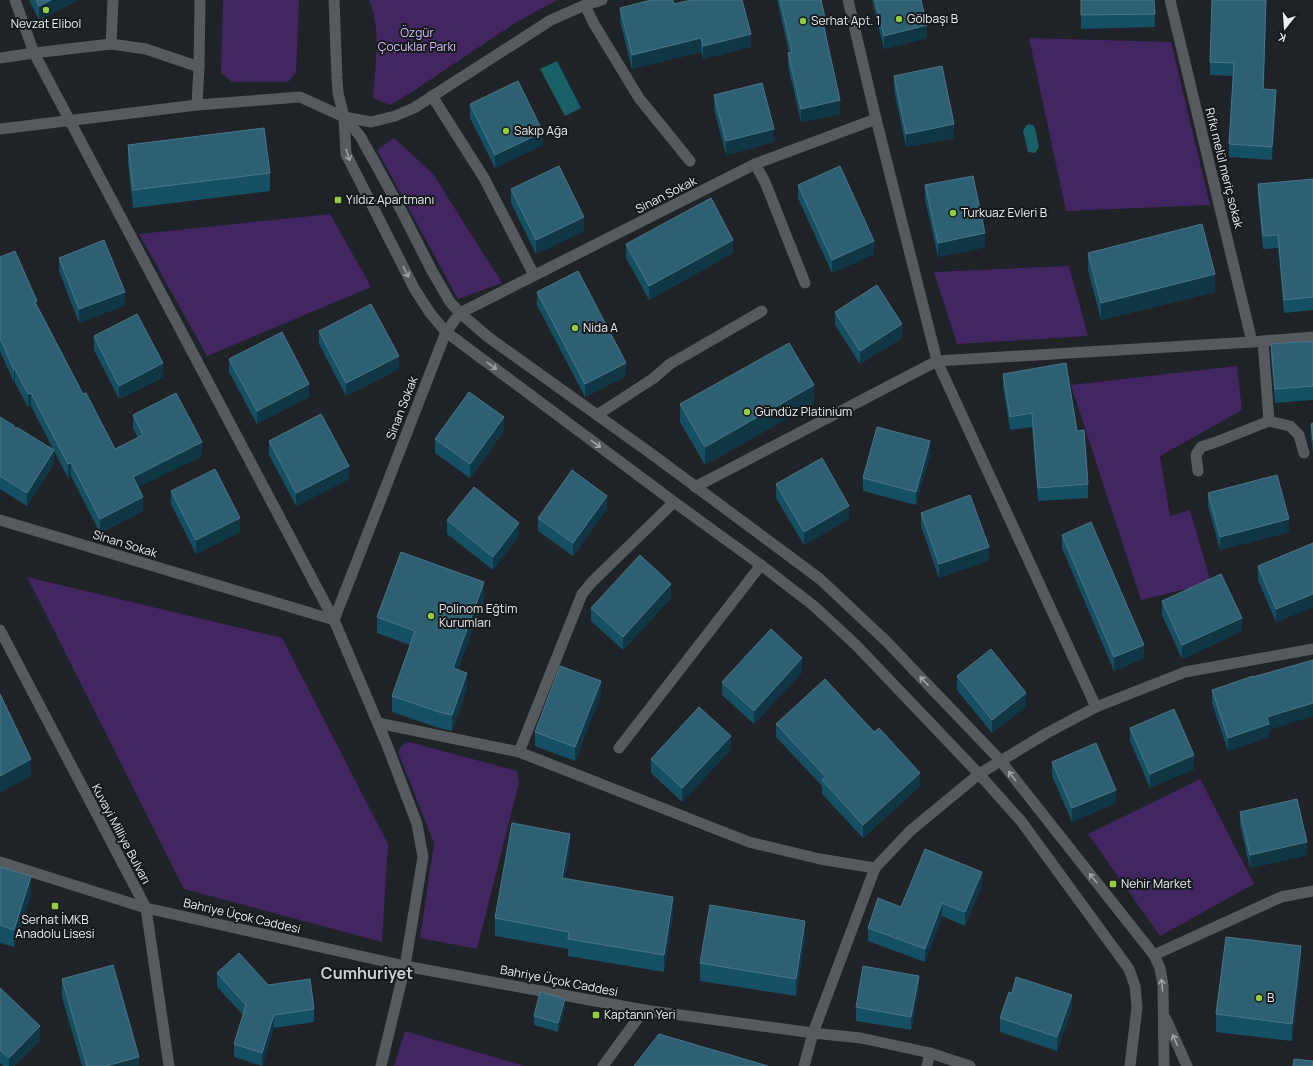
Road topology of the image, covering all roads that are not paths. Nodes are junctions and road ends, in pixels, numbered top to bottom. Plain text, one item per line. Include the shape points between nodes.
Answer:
1 (15, 0) edge
2 (112, 0) edge
3 (200, 0) edge
4 (334, 0) edge
5 (602, 0) edge
6 (848, 0) edge
7 (1170, 0) edge
8 (585, 5) junction
9 (112, 44) junction
10 (34, 52) junction
11 (0, 58) edge
12 (199, 67) junction
13 (432, 96) junction
14 (197, 104) junction
15 (344, 117) junction
16 (70, 119) junction
17 (876, 119) junction
18 (0, 129) edge
19 (690, 161) dead end
20 (755, 164) junction
21 (534, 275) junction
22 (804, 283) dead end
23 (762, 311) dead end
24 (460, 313) junction
25 (446, 332) junction
26 (1313, 337) edge
27 (1257, 342) junction
28 (938, 361) junction
29 (597, 415) junction
30 (1269, 421) junction
31 (1304, 454) dead end
32 (1198, 471) dead end
33 (695, 487) junction
34 (674, 502) junction
35 (0, 520) edge
36 (761, 565) junction
37 (334, 620) junction
38 (0, 630) edge
39 (1313, 649) edge
40 (1096, 707) junction
41 (378, 723) junction
42 (619, 748) dead end
43 (519, 752) junction
44 (1000, 760) junction
45 (979, 774) junction
46 (0, 862) edge
47 (874, 868) junction
48 (1313, 891) edge
49 (146, 908) junction
50 (1154, 955) junction
51 (405, 966) junction
52 (644, 1010) junction
53 (1164, 1013) junction
54 (813, 1033) junction
55 (930, 1052) junction
56 (169, 1066) edge
57 (381, 1066) edge
58 (603, 1066) edge
59 (804, 1066) edge
60 (927, 1066) edge
61 (970, 1066) edge
62 (1130, 1066) edge
63 (1164, 1066) edge
64 (1186, 1066) edge

1 - 10 street
2 - 9 street
3 - 12 street
4 - 15 street via 338,93
5 - 8 street
6 - 17 street
7 - 27 street, Rıfkı melül meriç sokak
8 - 13 street via 551,20
8 - 19 street via 639,98
9 - 10 street
9 - 12 street via 146,49
10 - 11 street
10 - 16 street
12 - 14 street
13 - 15 street via 414,108 371,122
13 - 21 street via 484,178
14 - 15 street via 300,96
14 - 16 street
15 - 24 street via 360,136 432,271 450,302
15 -> 25 street via 346,154 414,288
16 - 18 street
16 - 37 street
17 - 20 street, Sinan Sokak
17 - 28 street
20 - 21 street, Sinan Sokak
20 - 22 street via 765,182
21 - 24 street, Sinan Sokak
23 - 29 street via 670,364 654,378
24 - 25 street, Sinan Sokak
24 - 29 street via 488,337
25 -> 34 street
25 - 37 street, Sinan Sokak
26 - 27 street
27 - 28 street
27 - 30 street, Rıfkı melül meriç sokak
28 - 33 street
28 - 40 street
29 - 33 street
30 - 31 street via 1290,426 1299,435
30 - 32 street via 1201,447 1196,455
44 -> 33 street via 886,641 820,579
34 - 36 street
34 - 43 street via 582,594
35 - 37 street, Sinan Sokak
36 - 42 street
36 - 45 street via 814,606 856,645
37 - 41 street
38 - 49 street, Kuvayi Milliye Bulvarı
39 - 40 street via 1185,672
40 - 44 street
41 - 43 street
41 - 51 street via 417,824 423,857
43 - 47 street via 749,842 820,859
44 - 45 street
50 -> 44 street
45 - 47 street via 910,831
45 - 62 street via 1021,821 1129,969 1135,986 1137,1006
46 - 49 street, Bahriye Üçok Caddesi
47 - 54 street
48 - 50 street via 1281,896
49 - 51 street, Bahriye Üçok Caddesi
49 - 56 street, Kuvayi Milliye Bulvarı
53 -> 50 street via 1163,985 1160,968
51 - 52 street, Bahriye Üçok Caddesi
51 - 57 street
52 - 54 street, Bahriye Üçok Caddesi
52 - 58 street
53 - 63 street
64 -> 53 street
54 - 55 street, Bahriye Üçok Caddesi via 861,1038
54 - 59 street
55 - 60 street
55 - 61 street, Bahriye Üçok Caddesi

